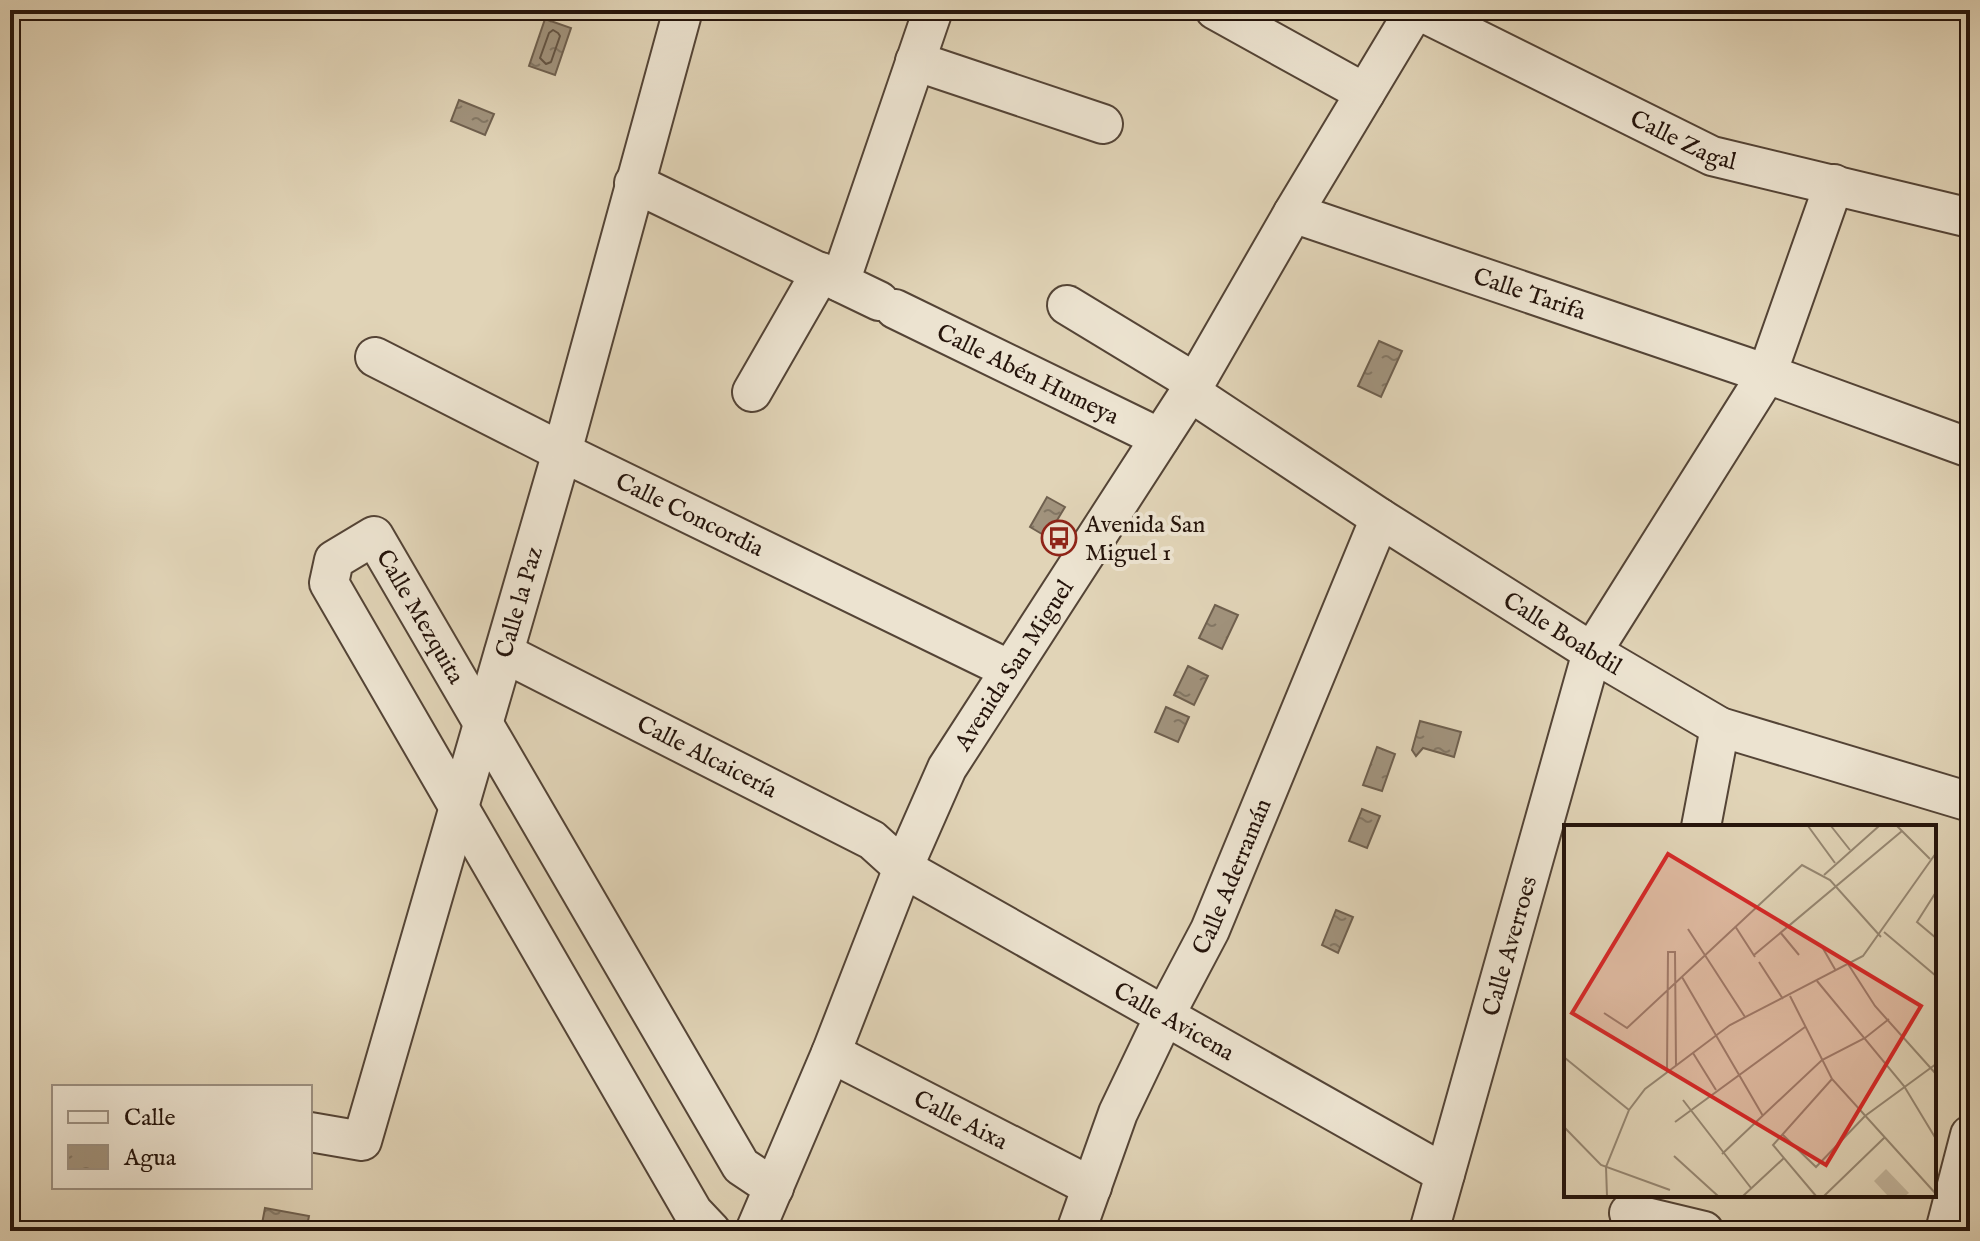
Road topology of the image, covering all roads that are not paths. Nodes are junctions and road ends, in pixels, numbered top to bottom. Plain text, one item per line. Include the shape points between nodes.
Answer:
1 (683, 10) edge
2 (933, 10) edge
3 (1215, 10) edge
4 (1416, 10) edge
5 (915, 61) junction
6 (1365, 93) junction
7 (1103, 124) dead end
8 (634, 183) junction
9 (1834, 184) junction
10 (1293, 213) junction
11 (1970, 218) edge
12 (831, 277) junction
13 (1067, 305) dead end
14 (375, 357) dead end
15 (1767, 374) junction
16 (1192, 387) junction
17 (752, 392) dead end
18 (1160, 438) junction
19 (1970, 448) edge
20 (562, 452) junction
21 (1380, 518) junction
22 (1592, 652) junction
23 (504, 653) junction
24 (1008, 669) junction
25 (484, 725) junction
26 (1720, 727) junction
27 (1970, 802) edge
28 (458, 806) junction
29 (1701, 825) edge
30 (903, 868) junction
31 (1164, 1017) junction
32 (831, 1053) junction
33 (312, 1132) edge
34 (1970, 1135) edge
35 (1445, 1174) junction
36 (1092, 1187) junction
37 (774, 1188) junction
38 (1629, 1213) edge
39 (711, 1231) edge
40 (755, 1231) edge
41 (1076, 1231) edge
42 (1429, 1231) edge
43 (1704, 1231) edge
44 (1945, 1231) edge

1 - 8 street, Calle la Paz
2 - 5 street
3 - 6 street
4 - 6 street, Avenida San Miguel
4 - 9 street, Calle Zagal via 1712,156
5 - 7 street
5 - 12 street
6 - 10 street, Avenida San Miguel
8 - 12 street, Calle Abén Humeya
8 - 20 street, Calle la Paz
9 - 11 street, Calle Zagal
9 - 15 street
10 - 15 street, Calle Tarifa
10 - 16 street, Avenida San Miguel
12 - 17 street
12 - 18 street, Calle Abén Humeya
13 - 16 street, Calle Boabdil
14 - 20 street, Calle Concordia
15 - 19 street, Calle Tarifa
15 - 22 street, Calle Averroes
16 - 18 street, Avenida San Miguel
16 - 21 street, Calle Boabdil
18 - 24 street, Avenida San Miguel
20 - 23 street, Calle la Paz
20 - 24 street, Calle Concordia
21 - 22 street, Calle Boabdil
21 - 31 street, Calle Aderramán via 1210,930
22 - 26 street, Calle Boabdil
22 - 35 street, Calle Averroes
23 - 25 street, Calle la Paz
23 - 30 street, Calle Alcaicería via 872,840
24 - 30 street, Avenida San Miguel via 947,768
25 - 28 street, Calle la Paz
25 - 28 street, Calle Mezquita via 374,536 334,560 329,583
25 - 37 street, Calle Mezquita via 741,1166
26 - 27 street, Calle Boabdil
26 - 29 street
28 - 33 street, Calle la Paz via 362,1141
28 - 39 street, Calle Mezquita via 693,1212
30 - 31 street, Calle Avicena
30 - 32 street, Avenida San Miguel
31 - 35 street, Calle Avicena
31 - 36 street, Calle Aderramán via 1118,1113
32 - 36 street, Calle Aixa
32 - 37 street, Avenida San Miguel
34 - 44 street
35 - 42 street, Calle Averroes
36 - 41 street, Calle Aderramán
37 - 40 street, Avenida San Miguel
38 - 43 street

